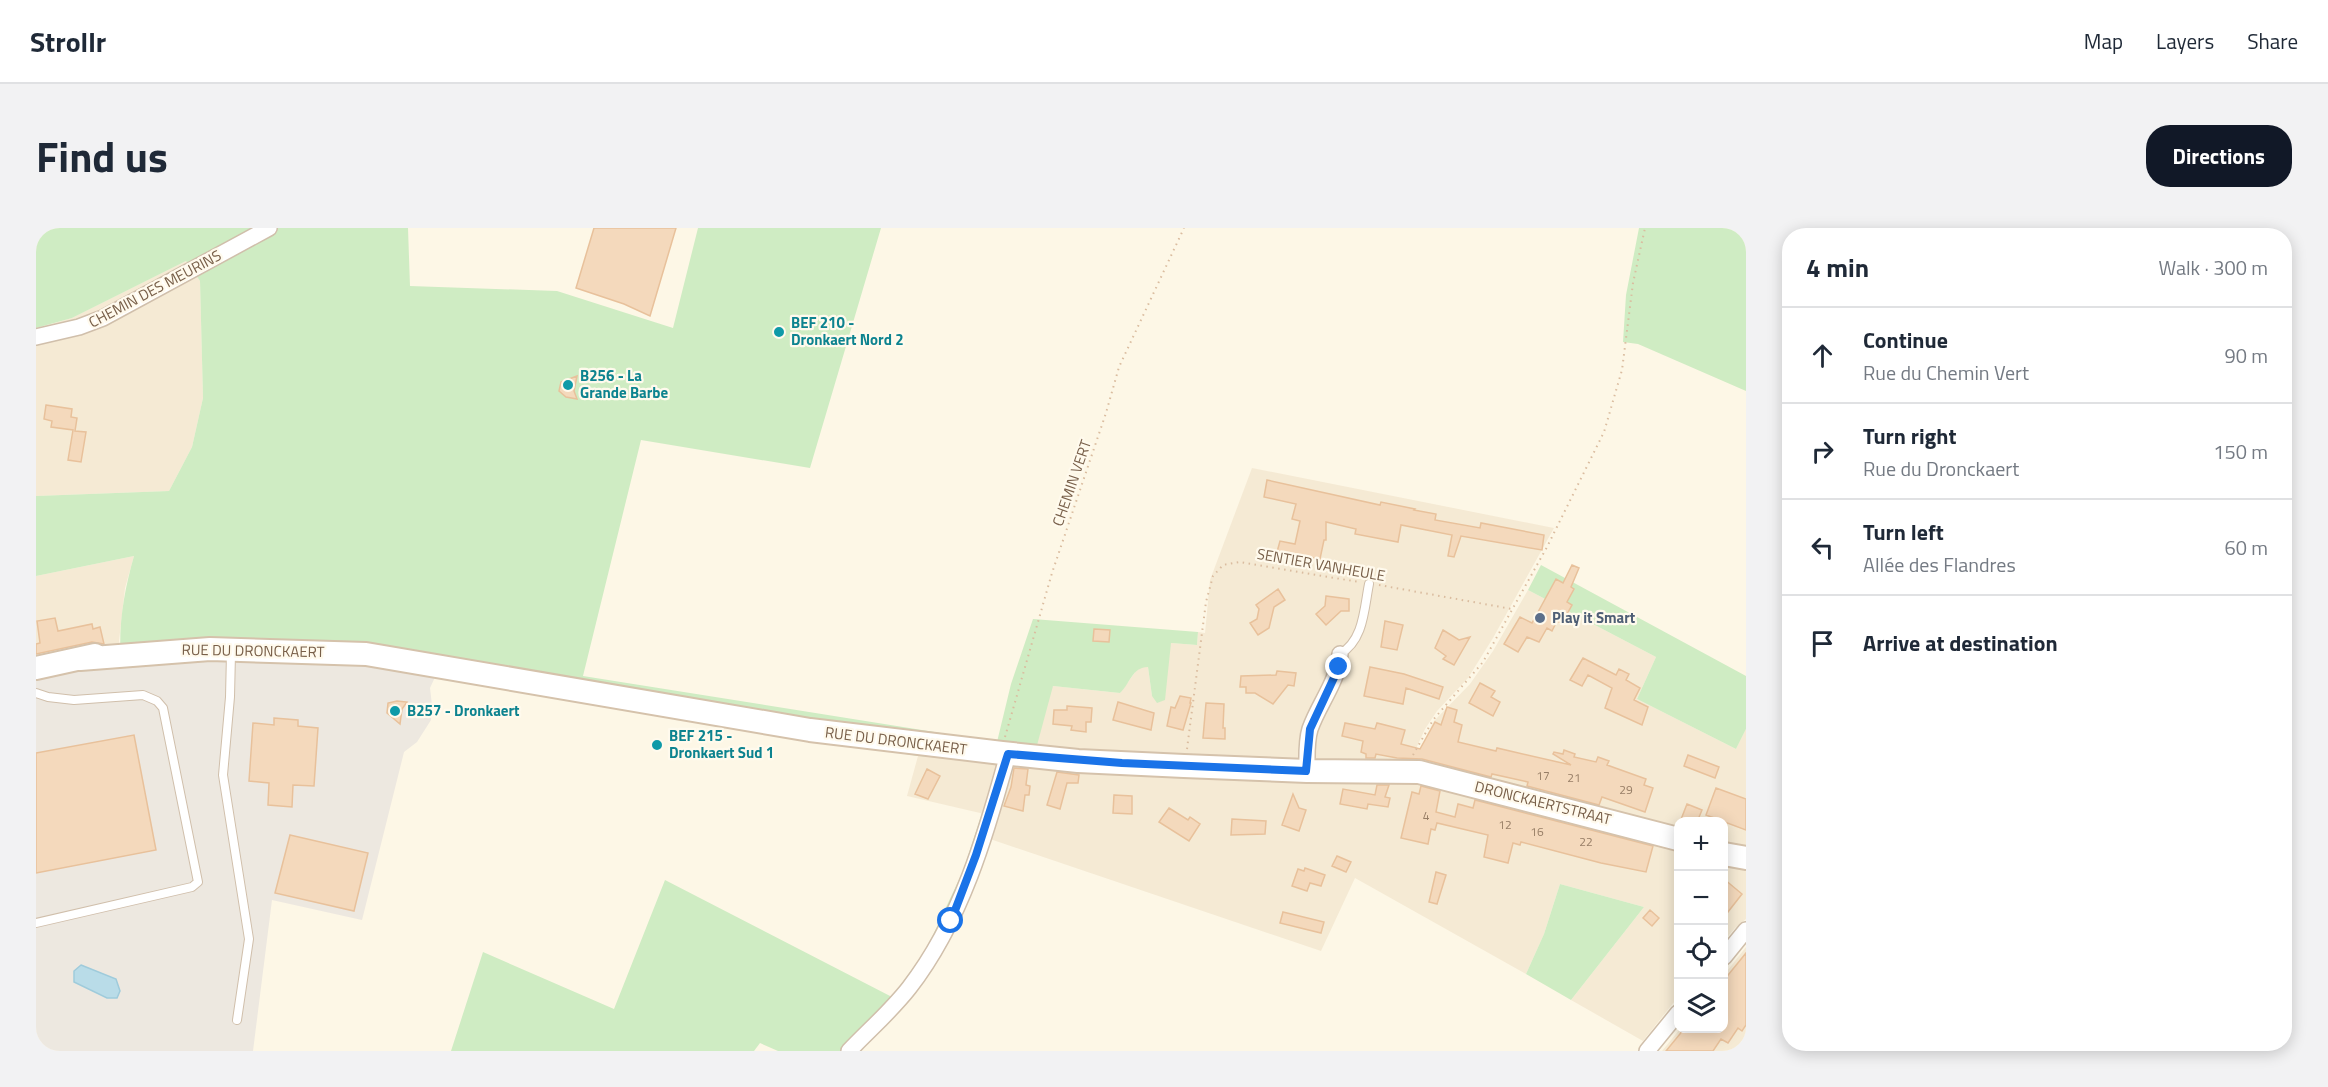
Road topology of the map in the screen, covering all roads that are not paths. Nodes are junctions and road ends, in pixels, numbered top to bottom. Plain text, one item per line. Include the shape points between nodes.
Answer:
1 (269, 228) edge
2 (36, 337) edge
3 (1369, 584) road end
4 (231, 648) junction
5 (1340, 654) joint
6 (390, 657) junction
7 (80, 659) junction
8 (36, 668) edge
9 (36, 693) edge
10 (1005, 754) junction
11 (1306, 771) junction
12 (1407, 772) joint
13 (1674, 838) edge
14 (1728, 855) edge
15 (1746, 858) edge
16 (36, 923) edge
17 (1746, 930) edge
18 (1728, 952) edge
19 (1674, 1018) edge
20 (237, 1020) dead end
21 (849, 1051) edge
22 (1647, 1051) edge

1 - 2 street, CHEMIN DES MEURINS via 104,318
3 - 5 lane via 1359,633 1353,645
4 - 6 main road, RUE DU DRONCKAERT
4 - 7 main road, RUE DU DRONCKAERT
4 - 20 lane via 223,775 249,939
5 - 11 street via 1337,674 1310,729
6 - 7 main road, RUE DU DRONCKAERT via 337,646 226,637 138,646
6 - 10 main road, RUE DU DRONCKAERT via 810,730
7 - 8 main road, RUE DU DRONCKAERT
9 - 16 lane via 74,700 143,695 163,708 198,882 192,887
10 - 11 main road, RUE DU DRONCKAERT
10 - 21 street via 973,865 951,921 909,988
11 - 12 main road, RUE DU DRONCKAERT
12 - 13 main road, DRONCKAERTSTRAAT via 1440,777
14 - 15 main road
17 - 18 street
19 - 22 street

